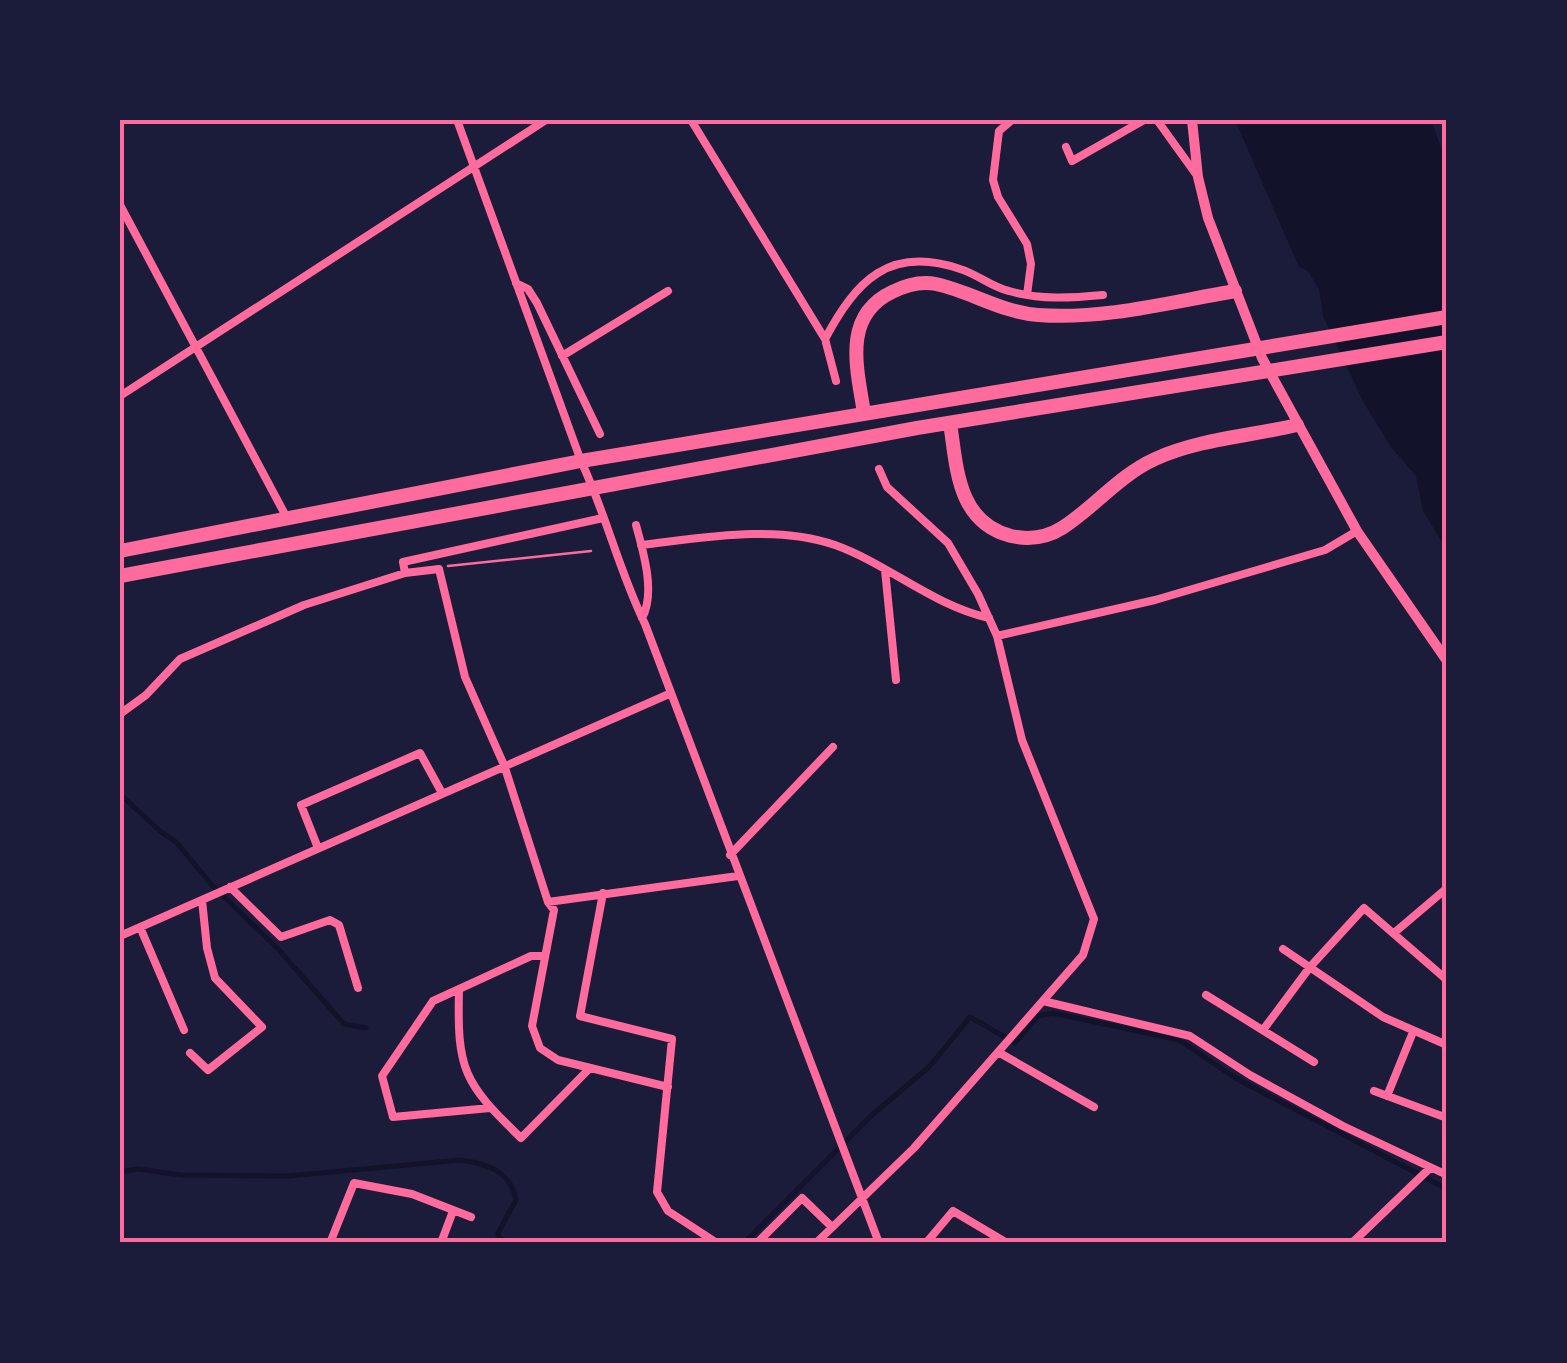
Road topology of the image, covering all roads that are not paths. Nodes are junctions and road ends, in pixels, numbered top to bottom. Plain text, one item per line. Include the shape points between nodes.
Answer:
1 (456, 120) edge
2 (546, 120) edge
3 (707, 120) edge
4 (1012, 120) edge
5 (1144, 120) edge
6 (1157, 120) edge
7 (1192, 120) edge
8 (694, 124) edge
9 (1066, 147) dead end
10 (474, 168) junction
11 (1198, 177) junction
12 (120, 204) edge
13 (514, 282) junction
14 (1235, 291) junction
15 (668, 292) dead end
16 (1027, 295) junction
17 (1102, 295) dead end
18 (1447, 317) edge
19 (825, 339) junction
20 (1447, 342) edge
21 (194, 347) junction
22 (562, 356) junction
23 (836, 381) dead end
24 (120, 396) edge
25 (864, 413) junction
26 (950, 423) junction
27 (1297, 425) junction
28 (600, 434) dead end
29 (581, 461) junction
30 (879, 469) dead end
31 (593, 488) junction
32 (603, 518) junction
33 (288, 520) junction
34 (636, 525) dead end
35 (1357, 531) junction
36 (641, 545) junction
37 (120, 552) edge
38 (885, 570) junction
39 (405, 573) junction
40 (120, 576) edge
41 (642, 618) junction
42 (989, 618) junction
43 (998, 636) junction
44 (1447, 661) edge
45 (896, 680) dead end
46 (669, 694) junction
47 (120, 714) edge
48 (833, 747) dead end
49 (504, 765) junction
50 (442, 793) junction
51 (318, 848) junction
52 (730, 854) junction
53 (738, 876) junction
54 (230, 886) junction
55 (1447, 888) edge
56 (603, 893) junction
57 (202, 900) junction
58 (548, 902) junction
59 (140, 927) junction
60 (1394, 933) junction
61 (120, 936) edge
62 (1283, 948) dead end
63 (546, 956) junction
64 (1310, 967) junction
65 (1447, 980) edge
66 (358, 988) dead end
67 (459, 989) junction
68 (1206, 995) dead end
69 (1043, 1001) junction
70 (184, 1030) dead end
71 (1263, 1030) junction
72 (1412, 1032) junction
73 (1447, 1045) edge
74 (998, 1052) junction
75 (190, 1053) dead end
76 (1314, 1062) dead end
77 (590, 1068) junction
78 (668, 1087) junction
79 (1374, 1091) dead end
80 (1387, 1096) junction
81 (490, 1108) junction
82 (1094, 1108) dead end
83 (1447, 1118) edge
84 (1430, 1168) junction
85 (1447, 1176) edge
86 (861, 1197) junction
87 (453, 1211) junction
88 (470, 1217) dead end
89 (832, 1227) junction
90 (330, 1243) edge
91 (440, 1243) edge
92 (716, 1243) edge
93 (757, 1243) edge
94 (816, 1243) edge
95 (879, 1243) edge
96 (926, 1243) edge
97 (1007, 1243) edge
98 (1352, 1243) edge

1 - 10 street
2 - 10 street
3 - 8 street
4 - 16 street via 999,131 993,180 1026,244
5 - 9 street via 1072,162
6 - 11 street
7 - 11 street
8 - 19 street
10 - 13 street
10 - 21 street
11 - 14 street
12 - 21 street
13 - 22 street via 528,289
13 - 29 street
14 - 25 highway via 1075,316 1014,312 934,283 902,287 871,306 856,338
14 - 27 street
15 - 22 street
16 - 17 street
16 - 19 street via 964,270 914,260 862,282
18 - 25 highway
19 - 23 street
20 - 26 highway
21 - 24 street
21 - 33 street
22 - 28 street
25 - 29 highway
26 - 27 highway via 966,504 984,524 1022,538 1061,529 1120,478 1153,460
26 - 31 highway
27 - 35 street
29 - 31 street
29 - 33 highway
30 - 42 street via 887,488 948,543
31 - 32 street
31 - 40 highway
32 - 39 street via 403,562
32 - 41 street
33 - 37 highway
34 - 36 street
35 - 43 street via 1326,550
35 - 44 street
36 - 38 street via 737,535 804,538 836,545
36 - 41 street via 648,608
38 - 42 street
38 - 45 street
39 - 47 street via 304,606 180,659
39 - 49 street via 439,569 465,677
41 - 46 street
42 - 43 street
43 - 69 street via 1022,740 1094,919 1083,955
46 - 49 street
46 - 52 street
48 - 52 street
49 - 50 street
49 - 58 street
50 - 51 street
50 - 51 street via 420,753 301,805
51 - 54 street
52 - 53 street
53 - 56 street
53 - 86 street
54 - 57 street
54 - 66 street via 281,937 330,920 338,925
55 - 60 street
56 - 58 street
56 - 78 street via 580,1016 672,1038
57 - 59 street
57 - 75 street via 215,978 262,1026 208,1070
58 - 63 street via 554,910
59 - 61 street
59 - 70 street
60 - 64 street via 1364,908
60 - 65 street
62 - 64 street
63 - 67 street via 531,956
63 - 77 street via 534,1038 548,1055
64 - 71 street
64 - 72 street
67 - 81 street via 460,1055 472,1088
67 - 81 street via 433,1001 382,1076 393,1118
68 - 71 street
69 - 74 street
69 - 84 street via 1190,1036 1250,1075
71 - 76 street
72 - 73 street
72 - 80 street
74 - 82 street
74 - 86 street
77 - 78 street
77 - 81 street via 521,1138
78 - 92 street via 657,1192 668,1212
79 - 80 street
80 - 83 street
84 - 85 street
84 - 98 street
86 - 89 street
86 - 95 street
87 - 88 street
87 - 90 street via 412,1194 354,1183
87 - 91 street
89 - 93 street via 802,1198
89 - 94 street
96 - 97 street via 953,1211

